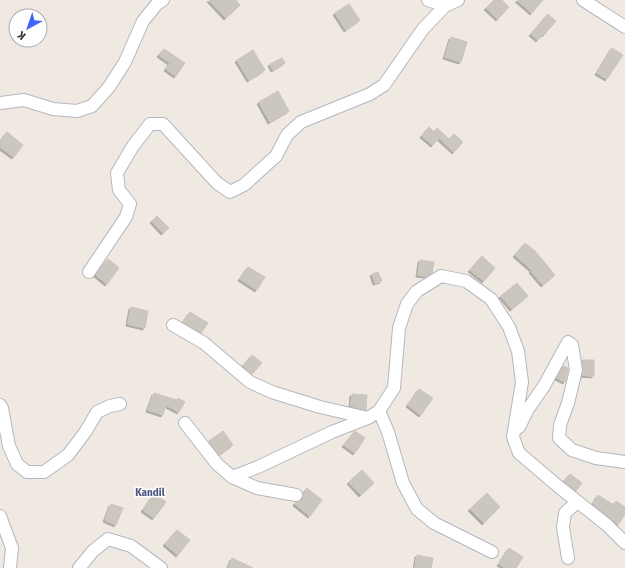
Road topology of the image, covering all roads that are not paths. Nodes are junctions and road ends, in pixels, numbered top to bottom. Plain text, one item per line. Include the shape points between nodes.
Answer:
1 (163, 0) edge
2 (428, 0) edge
3 (458, 0) edge
4 (582, 0) edge
5 (445, 6) junction
6 (625, 27) edge
7 (0, 102) edge
8 (89, 272) dead end
9 (173, 325) dead end
10 (120, 404) dead end
11 (0, 405) edge
12 (379, 411) junction
13 (368, 418) junction
14 (185, 423) dead end
15 (513, 436) junction
16 (625, 462) edge
17 (232, 477) junction
18 (296, 495) dead end
19 (577, 502) junction
20 (0, 516) edge
21 (625, 543) edge
22 (492, 552) dead end
23 (568, 558) dead end
24 (10, 568) edge
25 (79, 568) edge
26 (161, 568) edge

1 - 7 street via 143,21 125,62 109,87 92,106 77,111 53,109 24,100
2 - 5 street
3 - 5 street
4 - 6 street
5 - 8 street via 423,29 384,85 370,94 301,122 287,135 276,156 244,185 230,192 217,184 163,124 150,124 117,173 119,190 130,204 126,217
9 - 13 street via 204,343 250,382 272,392 320,407
10 - 11 street via 97,412 68,455 44,472 27,472 16,464 9,446
12 - 13 street
12 - 15 street via 394,388 400,328 407,304 417,292 441,276 466,281 491,299 509,327 518,350 522,382
12 - 22 street via 403,484 417,509 434,523
13 - 17 street
14 - 17 street via 217,464
15 - 16 street via 568,342 572,344 576,370 560,425 559,438 572,450 596,458
15 - 19 street via 519,452
17 - 18 street via 256,488
19 - 21 street
19 - 23 street via 565,512 563,527
20 - 24 street via 12,548
25 - 26 street via 93,551 108,539 131,546

